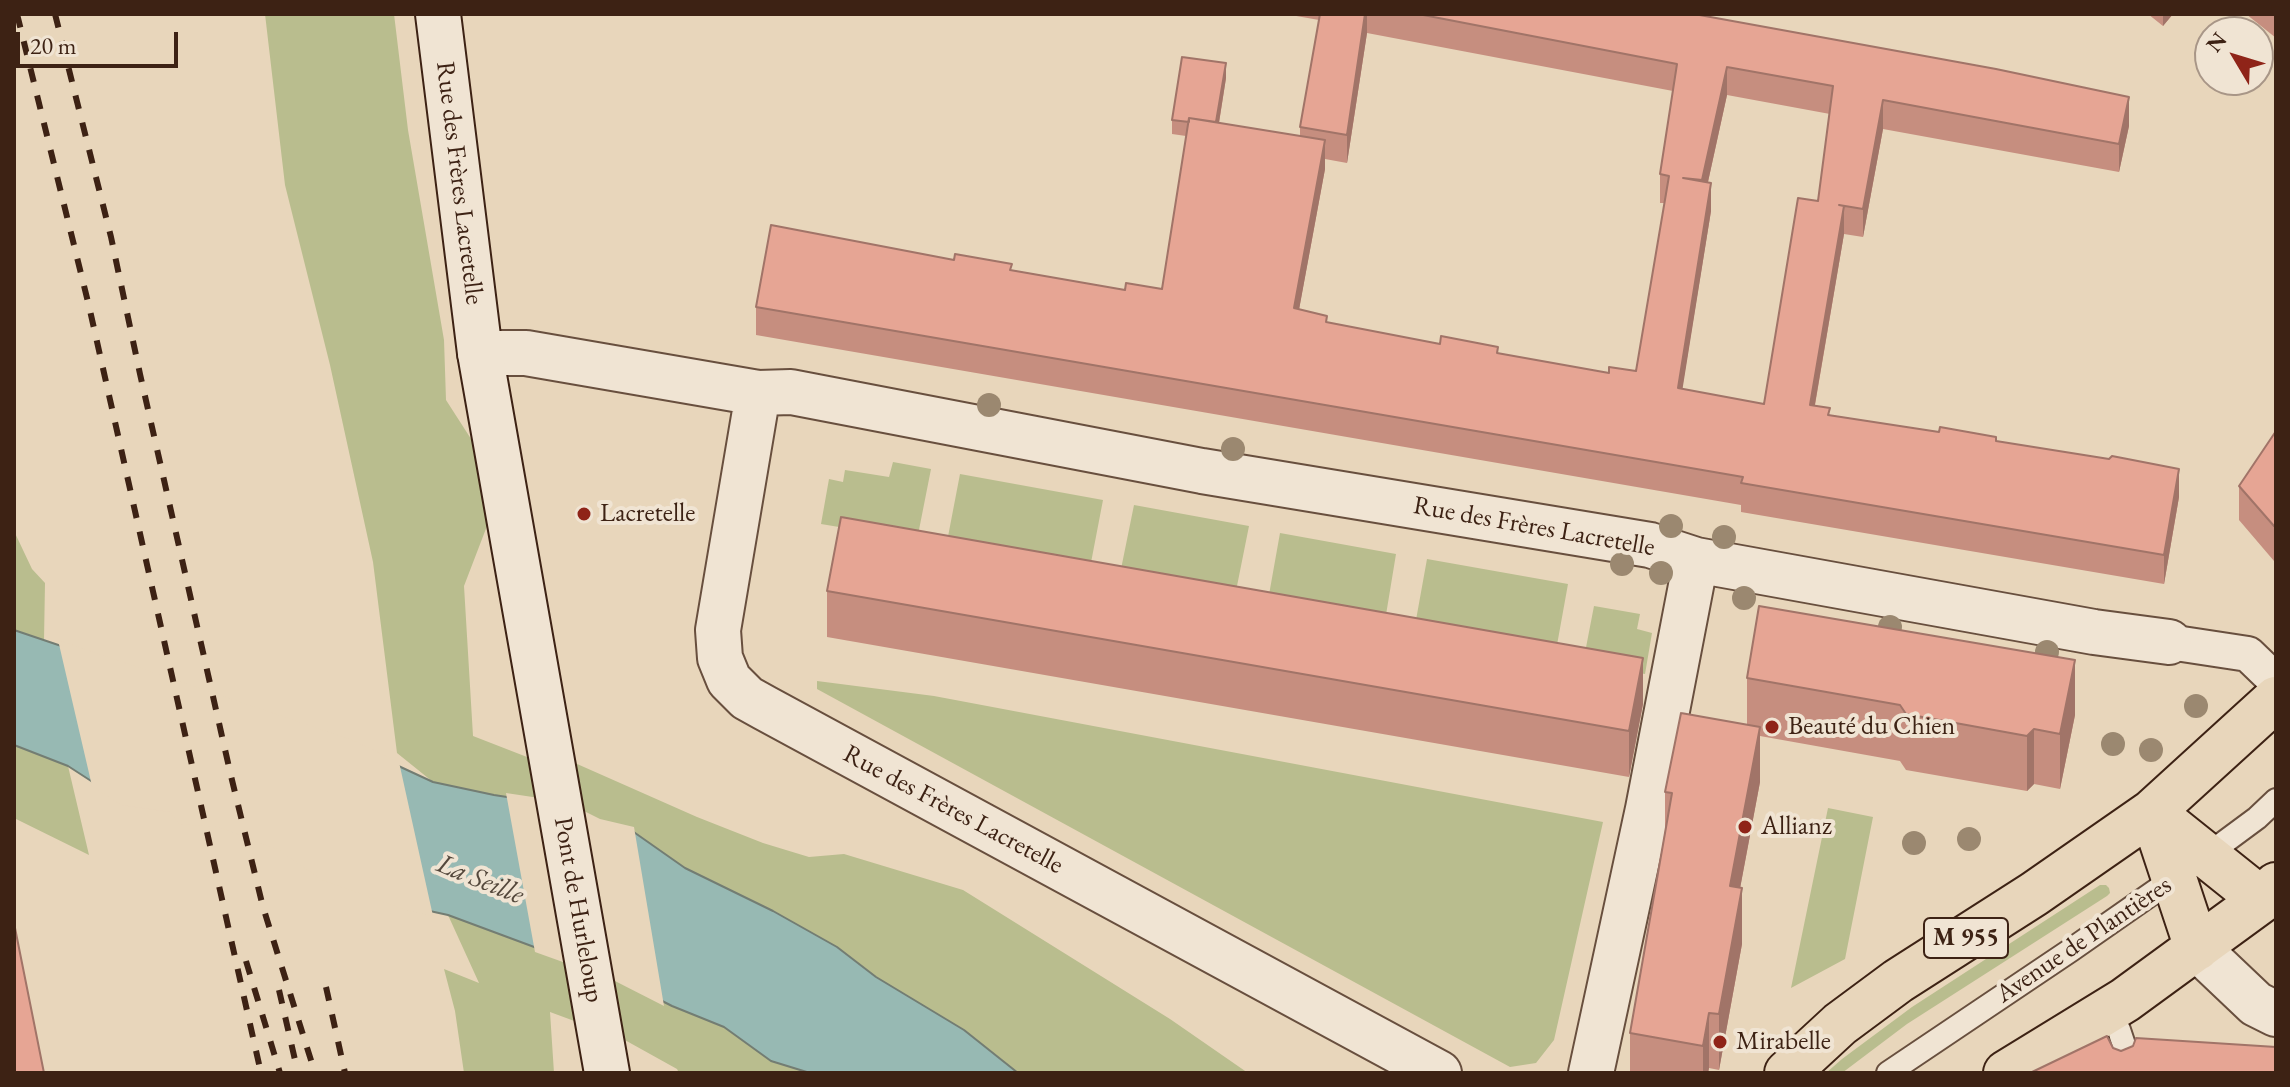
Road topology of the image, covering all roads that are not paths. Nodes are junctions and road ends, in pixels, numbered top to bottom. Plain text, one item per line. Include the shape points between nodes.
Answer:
1 (438, 14) edge
2 (480, 353) junction
3 (758, 393) junction
4 (1696, 560) junction
5 (2169, 642) joint
6 (2276, 681) edge
7 (2276, 699) edge
8 (550, 752) joint
9 (2276, 800) edge
10 (2152, 812) junction
11 (2191, 867) junction
12 (2271, 900) edge
13 (2197, 948) junction
14 (2106, 1011) junction
15 (2276, 1014) edge
16 (607, 1071) edge
17 (2122, 1072) edge
18 (1439, 1073) edge
19 (1591, 1073) edge
20 (1787, 1073) edge
21 (1888, 1073) edge
22 (2006, 1073) edge

1 - 2 street, Rue des Frères Lacretelle
2 - 3 street, Rue des Frères Lacretelle via 526,353
2 - 8 street, Rue des Frères Lacretelle
3 - 4 street, Rue des Frères Lacretelle via 791,392 1202,471 1650,545
3 - 18 street, Rue des Frères Lacretelle via 718,630 724,669 747,698
4 - 5 street, Rue des Frères Lacretelle
4 - 19 street
5 - 6 street, Rue des Frères Lacretelle via 2248,654
7 - 10 main road, M 955
8 - 16 street, Pont de Hurleloup
9 - 11 lane, Avenue de Plantières / M 955
10 - 11 main road
10 - 20 main road, M 955 via 1898,981
11 - 12 main road
11 - 13 main road
11 - 21 lane, Avenue de Plantières / M 955
12 - 13 main road
13 - 14 main road
13 - 15 street via 2256,1004
14 - 17 lane via 2125,1048
14 - 22 main road

